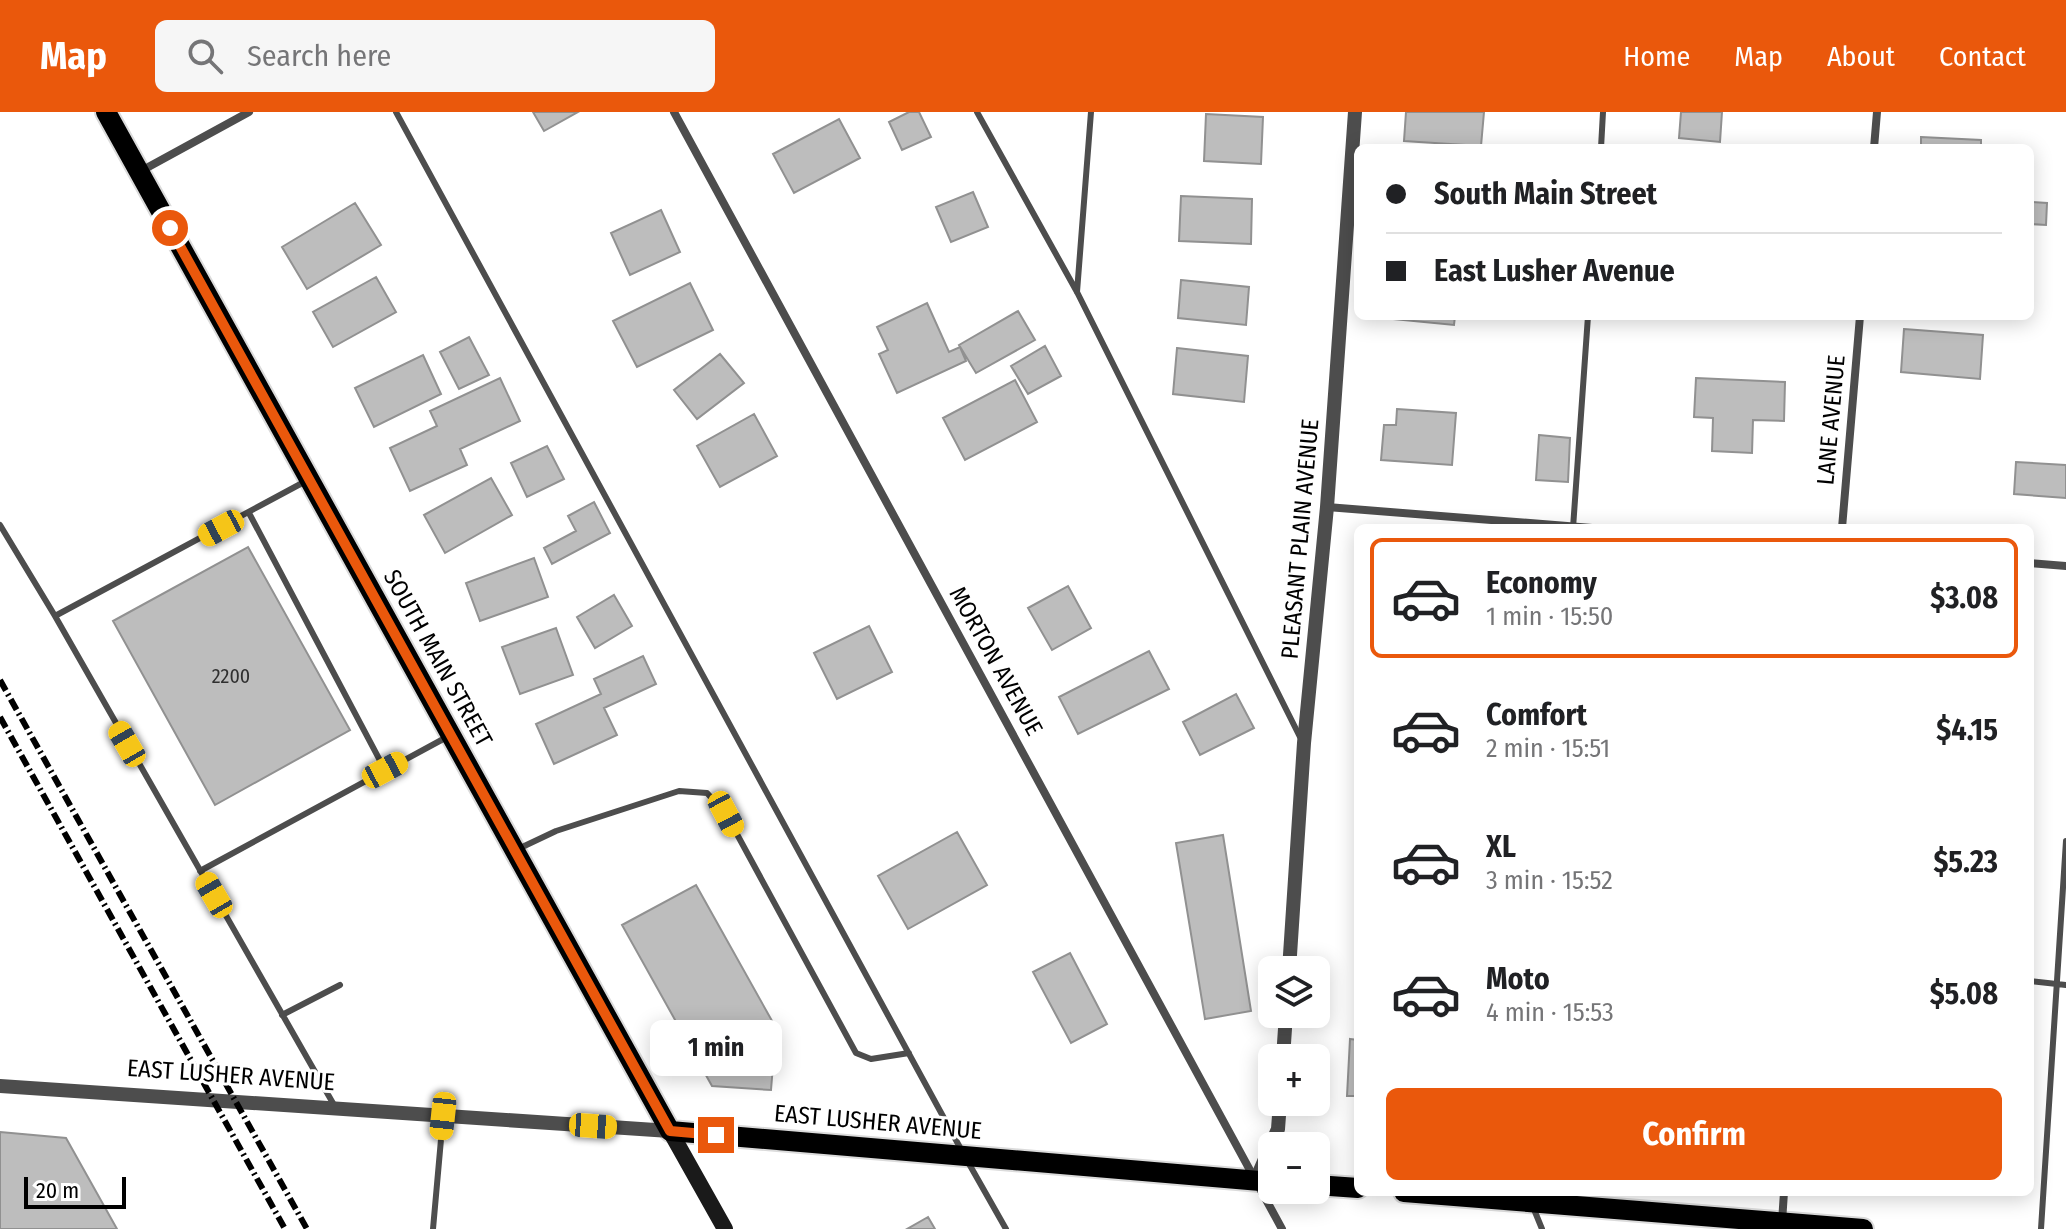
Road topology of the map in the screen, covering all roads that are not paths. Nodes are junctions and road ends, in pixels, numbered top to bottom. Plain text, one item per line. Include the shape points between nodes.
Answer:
1 (106, 112) edge
2 (249, 112) edge
3 (396, 112) edge
4 (674, 112) edge
5 (977, 112) edge
6 (1091, 112) edge
7 (1355, 112) edge
8 (1603, 112) edge
9 (1877, 112) edge
10 (1601, 144) edge
11 (1874, 144) edge
12 (139, 172) junction
13 (1077, 292) junction
14 (1588, 320) edge
15 (1860, 320) edge
16 (309, 479) junction
17 (1327, 507) junction
18 (249, 513) junction
19 (1536, 524) edge
20 (1573, 524) edge
21 (1842, 524) edge
22 (0, 525) edge
23 (2034, 563) edge
24 (2066, 566) edge
25 (55, 616) junction
26 (451, 735) junction
27 (1304, 743) junction
28 (385, 770) junction
29 (2066, 841) edge
30 (514, 850) junction
31 (200, 871) junction
32 (1290, 956) edge
33 (2034, 981) edge
34 (2056, 984) junction
35 (340, 985) dead end
36 (2066, 985) edge
37 (282, 1015) junction
38 (909, 1053) junction
39 (0, 1086) edge
40 (335, 1108) junction
41 (443, 1116) junction
42 (670, 1131) junction
43 (965, 1156) junction
44 (1258, 1170) edge
45 (1258, 1180) edge
46 (1330, 1186) edge
47 (1354, 1188) edge
48 (1506, 1196) edge
49 (1784, 1196) edge
50 (1531, 1197) edge
51 (1273, 1204) edge
52 (1782, 1222) junction
53 (1806, 1227) edge
54 (433, 1229) edge
55 (725, 1229) edge
56 (1006, 1229) edge
57 (1282, 1229) edge
58 (1542, 1229) edge
59 (1863, 1229) edge
60 (2041, 1229) edge

1 - 12 main road, SOUTH MAIN STREET
2 - 12 street
3 - 38 lane
4 - 44 street, MORTON AVENUE
5 - 13 lane
6 - 13 lane
7 - 17 street, PLEASANT PLAIN AVENUE
8 - 10 lane
9 - 11 street
12 - 16 main road, SOUTH MAIN STREET
13 - 27 lane
14 - 20 lane
15 - 21 street, LANE AVENUE
16 - 18 lane
16 - 26 main road, SOUTH MAIN STREET
17 - 19 street
17 - 27 street, PLEASANT PLAIN AVENUE
18 - 25 lane
18 - 28 lane
22 - 25 lane
23 - 24 street
25 - 31 lane
26 - 28 lane
26 - 30 main road, SOUTH MAIN STREET
27 - 32 street, PLEASANT PLAIN AVENUE
28 - 31 lane
29 - 34 lane
30 - 38 lane via 679,791 707,793 726,814 856,1053 871,1059
30 - 42 main road, SOUTH MAIN STREET
31 - 37 lane
33 - 34 lane
34 - 36 lane
34 - 60 lane
35 - 37 lane
37 - 40 lane
38 - 43 lane
39 - 40 street, EAST LUSHER AVENUE
40 - 41 street, EAST LUSHER AVENUE
41 - 42 street, EAST LUSHER AVENUE
41 - 54 lane
42 - 43 main road, EAST LUSHER AVENUE
42 - 55 main road, SOUTH MAIN STREET
43 - 45 main road, EAST LUSHER AVENUE
43 - 56 lane
46 - 47 main road
48 - 50 main road
49 - 52 street
50 - 52 main road
50 - 58 lane
51 - 57 street, MORTON AVENUE
52 - 53 main road
53 - 59 main road

